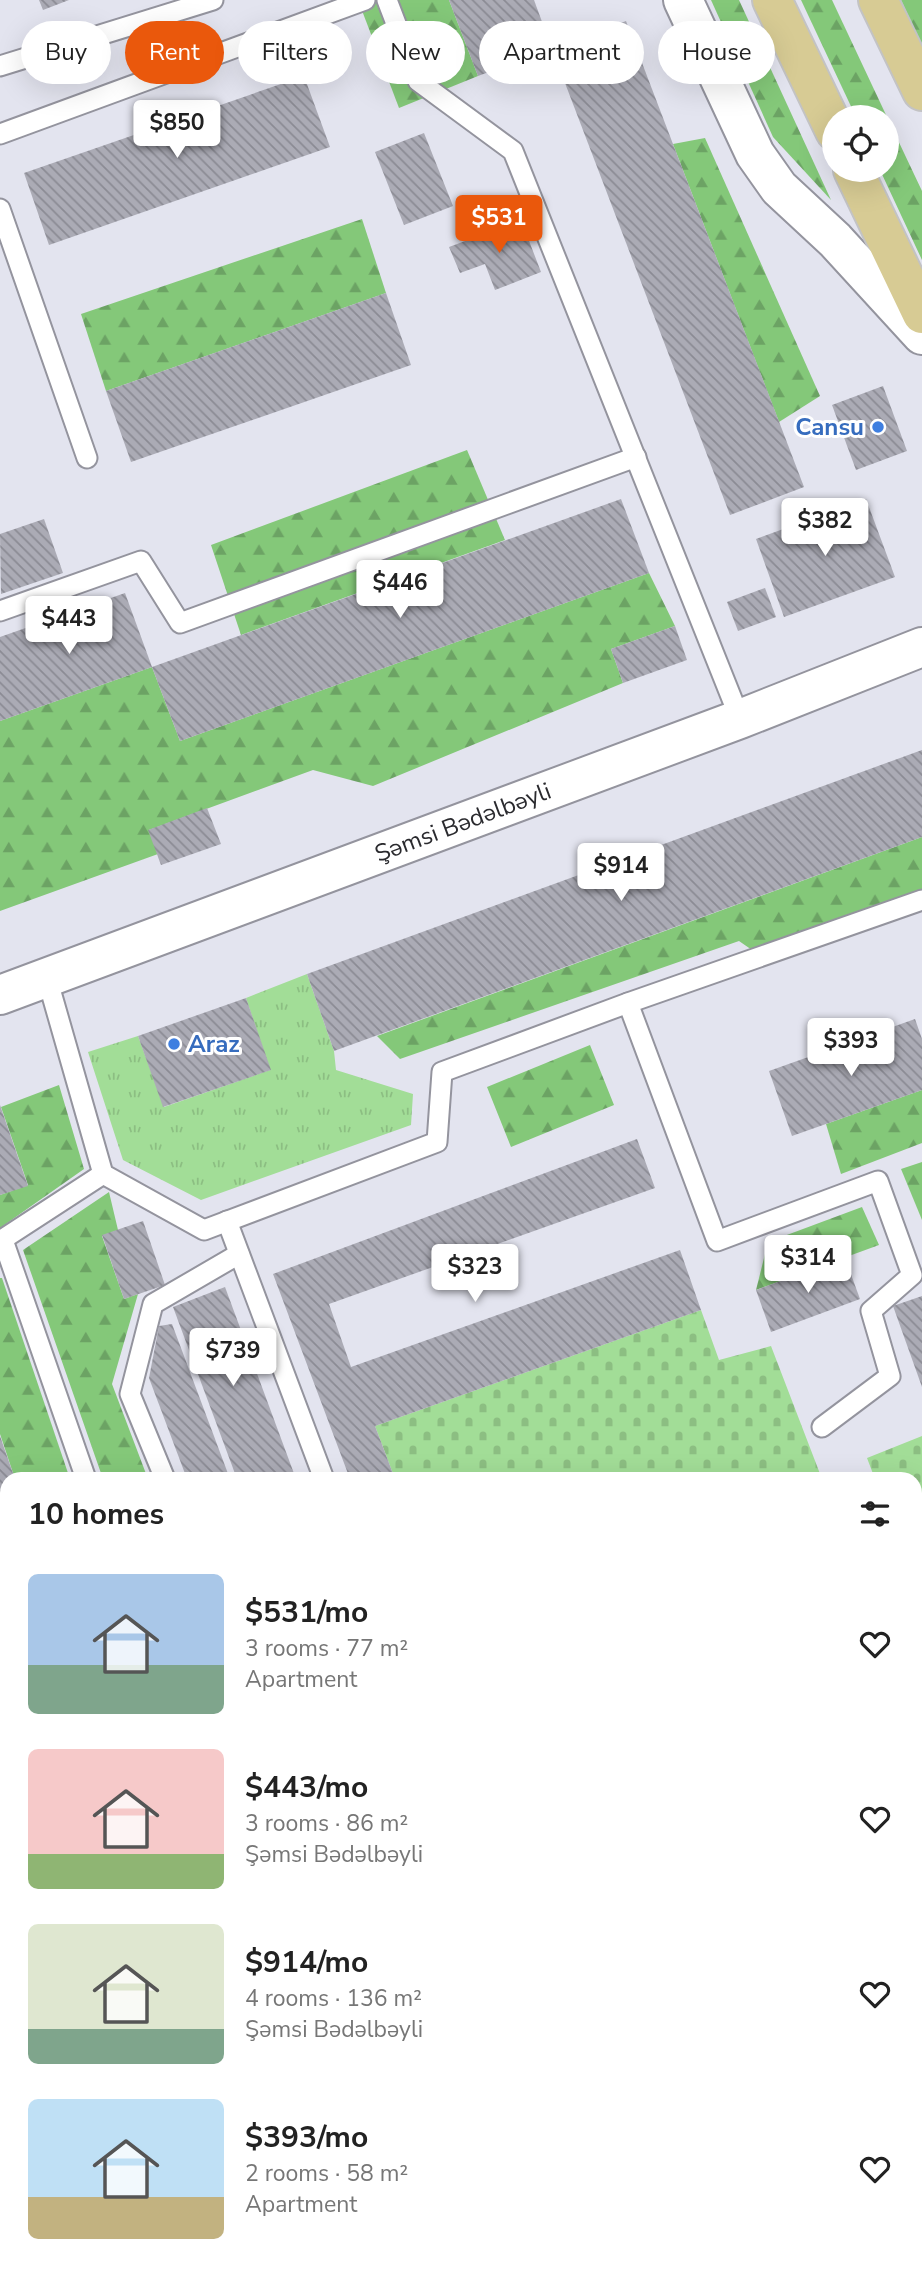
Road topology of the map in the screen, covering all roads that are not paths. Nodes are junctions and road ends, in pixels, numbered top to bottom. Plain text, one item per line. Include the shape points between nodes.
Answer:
1 (213, 0) edge
2 (365, 0) edge
3 (387, 0) edge
4 (683, 0) edge
5 (772, 0) edge
6 (878, 0) edge
7 (0, 66) edge
8 (922, 91) edge
9 (822, 105) edge
10 (0, 134) edge
11 (859, 182) edge
12 (0, 209) edge
13 (922, 314) edge
14 (922, 335) edge
15 (636, 457) junction
16 (87, 458) dead end
17 (0, 611) edge
18 (922, 647) edge
19 (740, 719) junction
20 (922, 900) edge
21 (47, 978) junction
22 (0, 995) edge
23 (628, 1003) junction
24 (103, 1174) junction
25 (227, 1221) junction
26 (1, 1241) edge
27 (239, 1254) junction
28 (822, 1427) dead end
29 (84, 1472) edge
30 (162, 1472) edge
31 (321, 1472) edge

1 - 7 lane
2 - 10 lane
3 - 15 lane via 418,81 513,151
4 - 14 street via 755,154 779,188 835,240
5 - 9 main road
6 - 8 main road
11 - 13 main road
12 - 16 lane
15 - 17 lane via 180,623 141,561
15 - 19 lane
18 - 19 street, Şəmsi Bədəlbəyli
19 - 21 street, Şəmsi Bədəlbəyli
20 - 23 lane
21 - 22 street, Şəmsi Bədəlbəyli
21 - 24 lane
23 - 25 lane via 442,1072 437,1142
23 - 28 lane via 717,1241 878,1181 912,1275 871,1311 890,1376
24 - 25 lane via 204,1230
24 - 26 lane
25 - 27 lane
26 - 29 lane
27 - 30 lane via 153,1304 130,1394
27 - 31 lane

